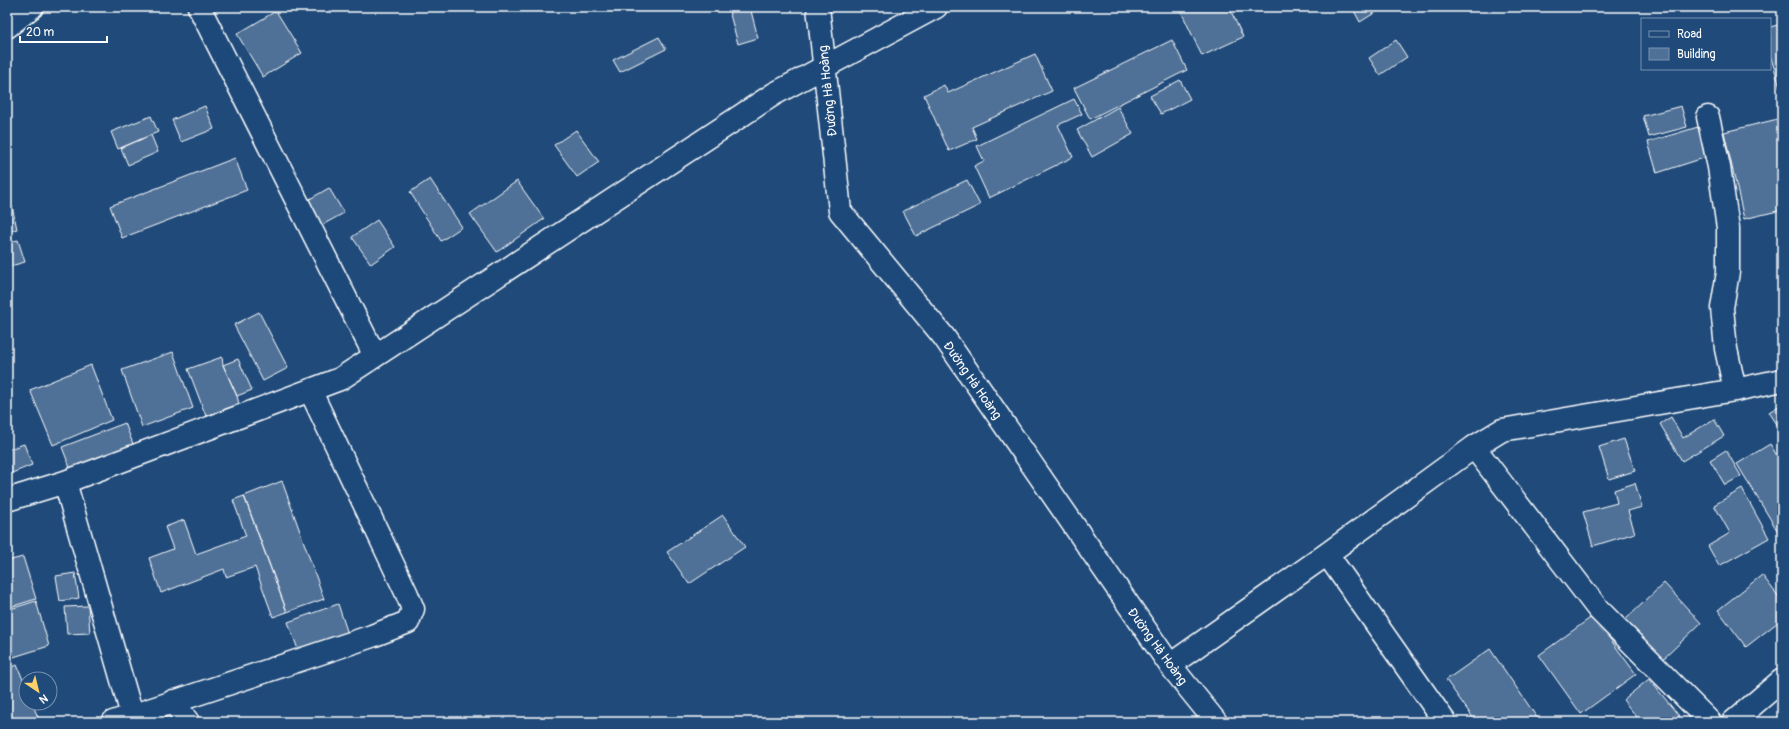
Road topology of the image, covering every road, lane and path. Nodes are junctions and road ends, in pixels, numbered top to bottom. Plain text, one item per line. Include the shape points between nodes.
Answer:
1 (32, 7) edge
2 (199, 7) edge
3 (818, 7) edge
4 (936, 7) edge
5 (7, 27) edge
6 (825, 67) junction
7 (1708, 117) dead end
8 (375, 356) junction
9 (1782, 380) edge
10 (310, 390) junction
11 (1735, 390) junction
12 (1474, 447) junction
13 (65, 482) junction
14 (7, 500) edge
15 (1327, 554) junction
16 (1170, 665) junction
17 (1782, 680) edge
18 (173, 701) junction
19 (122, 718) edge
20 (188, 722) edge
21 (1216, 722) edge
22 (1445, 722) edge
23 (1710, 722) edge
24 (1733, 722) edge

1 - 5 street
2 - 8 street
3 - 6 street, Đường Hà Hoàng
4 - 6 street
6 - 8 street via 774,94
6 - 16 street, Đường Hà Hoàng via 840,211 944,337
7 - 11 street via 1728,228 1728,272 1722,308 1726,349
8 - 10 street via 340,379
9 - 11 street
10 - 13 street
10 - 18 street via 414,609 411,616 408,622 372,636
11 - 12 street via 1502,430
12 - 15 street
12 - 23 street via 1598,609
13 - 14 street
13 - 19 street
15 - 16 street
15 - 22 street
16 - 21 street, Đường Hà Hoàng
17 - 24 street
18 - 19 street
18 - 20 street

